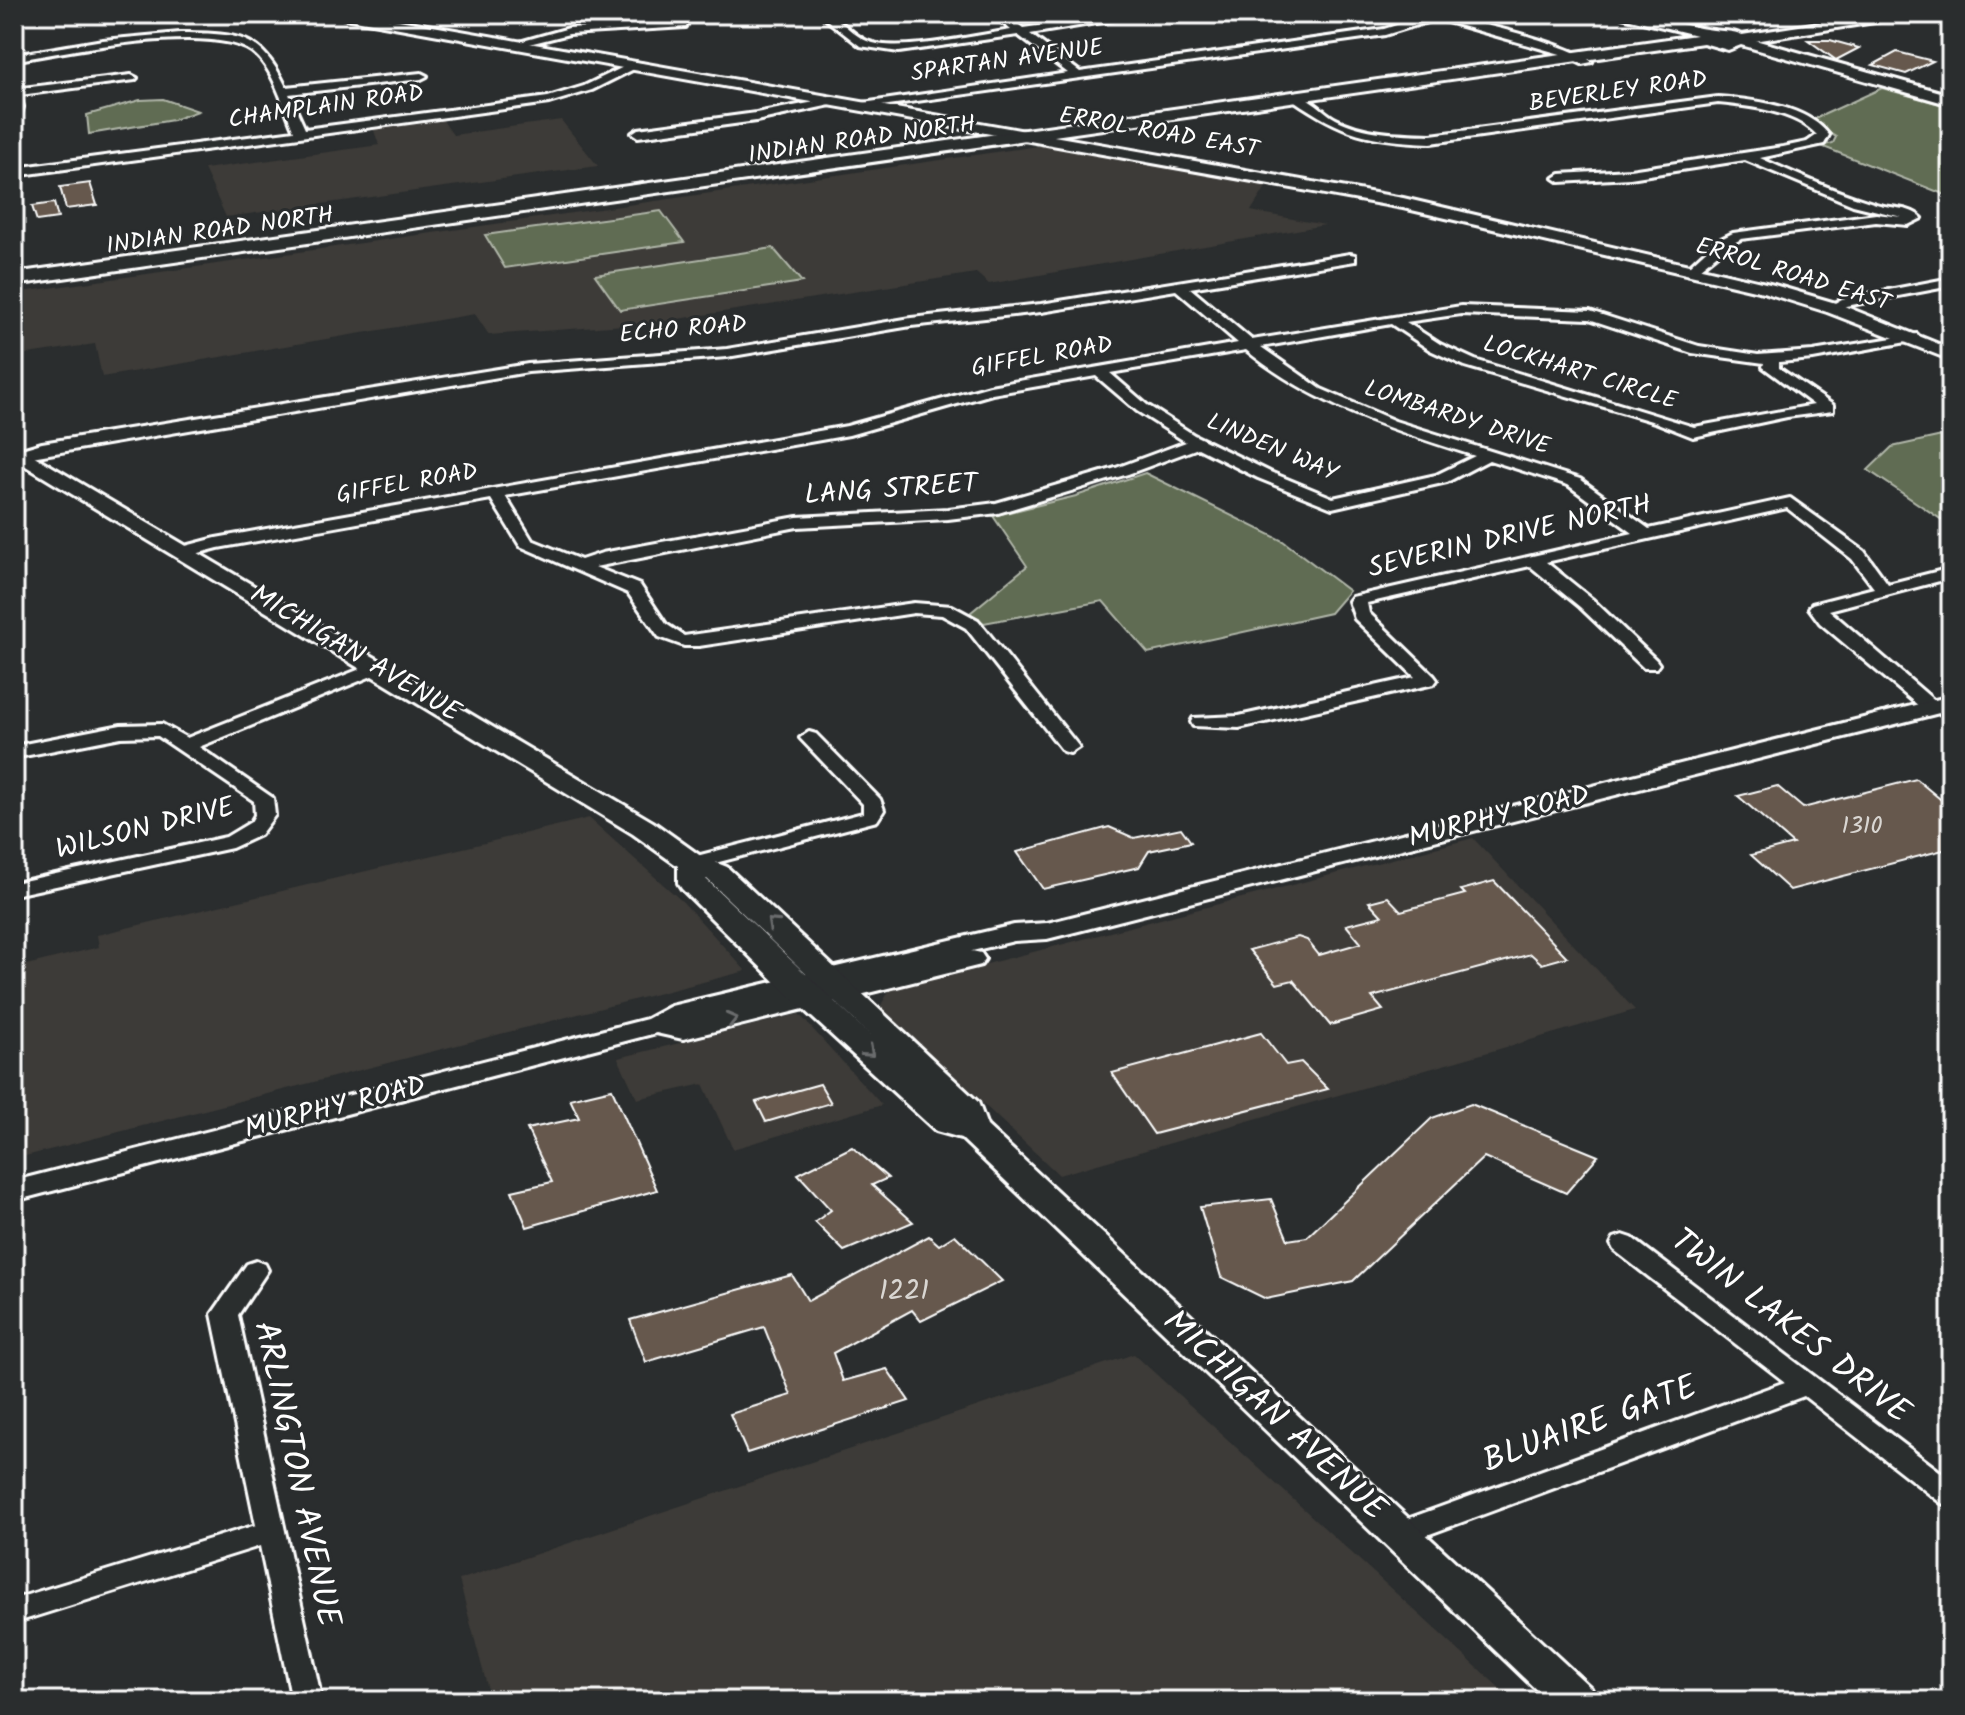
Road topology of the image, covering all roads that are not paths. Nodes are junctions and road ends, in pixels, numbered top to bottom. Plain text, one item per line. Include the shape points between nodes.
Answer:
1 (344, 14) edge
2 (824, 14) edge
3 (997, 14) edge
4 (1146, 14) edge
5 (1874, 14) edge
6 (1900, 14) edge
7 (1436, 15) edge
8 (1634, 16) edge
9 (682, 25) dead end
10 (1020, 31) junction
11 (1725, 39) junction
12 (521, 43) junction
13 (14, 58) edge
14 (1581, 59) junction
15 (638, 64) junction
16 (1076, 74) junction
17 (421, 76) dead end
18 (131, 78) dead end
19 (281, 91) junction
20 (14, 94) edge
21 (1300, 100) junction
22 (1951, 100) edge
23 (836, 101) junction
24 (860, 106) junction
25 (14, 117) edge
26 (301, 133) junction
27 (638, 133) dead end
28 (1033, 136) junction
29 (1054, 140) junction
30 (1747, 156) junction
31 (14, 172) edge
32 (1560, 178) dead end
33 (1350, 258) dead end
34 (1694, 269) junction
35 (14, 279) edge
36 (1951, 282) edge
37 (1179, 286) junction
38 (14, 287) edge
39 (1833, 308) junction
40 (1392, 319) junction
41 (1912, 337) junction
42 (1250, 345) junction
43 (1951, 355) edge
44 (1772, 359) junction
45 (1099, 371) junction
46 (1198, 443) junction
47 (17, 452) edge
48 (1488, 454) junction
49 (495, 492) junction
50 (1646, 535) junction
51 (184, 552) junction
52 (1533, 560) junction
53 (582, 566) junction
54 (1951, 573) edge
55 (1883, 589) junction
56 (1650, 664) dead end
57 (378, 667) junction
58 (1942, 706) edge
59 (1200, 722) dead end
60 (809, 738) dead end
61 (187, 745) junction
62 (1070, 747) dead end
63 (14, 752) edge
64 (692, 863) junction
65 (14, 889) edge
66 (820, 988) junction
67 (14, 1191) edge
68 (1623, 1244) dead end
69 (256, 1270) dead end
70 (1806, 1385) junction
71 (1951, 1495) edge
72 (271, 1532) junction
73 (1398, 1534) junction
74 (14, 1611) edge
75 (307, 1701) edge
76 (1576, 1701) edge

1 - 12 street, ERROL ROAD EAST
2 - 10 street via 864,44 885,48
3 - 10 street
4 - 10 street
5 - 11 street, INDIAN ROAD NORTH
6 - 11 street, INDIAN ROAD NORTH
7 - 14 street
7 - 16 street, SPARTAN AVENUE via 1385,32
8 - 11 main road
9 - 12 street via 569,31
10 - 16 street
11 - 14 main road, INDIAN ROAD NORTH
11 - 22 main road
12 - 15 street, ERROL ROAD EAST
13 - 19 street via 210,35 259,51
14 - 21 main road, INDIAN ROAD NORTH
15 - 23 street, ERROL ROAD EAST
15 - 26 street, CHAMPLAIN ROAD via 549,100
16 - 24 street, SPARTAN AVENUE
17 - 19 street
18 - 20 street
19 - 26 street
20 - 25 street
21 - 28 main road, INDIAN ROAD NORTH
21 - 29 main road, INDIAN ROAD NORTH
21 - 30 street, BEVERLEY ROAD via 1344,126 1410,139 1455,138 1718,100 1797,117 1822,132 1820,141
23 - 24 street, ERROL ROAD EAST
23 - 27 street
24 - 28 street, ERROL ROAD EAST
26 - 31 street, CHAMPLAIN ROAD
28 - 29 street, ERROL ROAD EAST
28 - 35 main road, INDIAN ROAD NORTH
29 - 34 street, ERROL ROAD EAST via 1331,188
29 - 38 main road, INDIAN ROAD NORTH
30 - 32 street, BEVERLEY ROAD via 1602,179
30 - 34 street via 1878,209 1916,218 1876,218 1738,236
33 - 37 street, ECHO ROAD
34 - 39 street, ERROL ROAD EAST
36 - 39 street
37 - 42 street, LOMBARDY DRIVE
37 - 47 street, ECHO ROAD via 727,353 528,368
39 - 41 street, ERROL ROAD EAST
40 - 42 street, GIFFEL ROAD
40 - 44 street, GIFFEL ROAD via 1461,310 1574,313 1697,350
40 - 44 street, LOCKHART CIRCLE via 1470,363 1693,432 1828,408 1774,371
41 - 43 street, ERROL ROAD EAST
41 - 44 street, GIFFEL ROAD
42 - 45 street, GIFFEL ROAD
42 - 48 street, LOMBARDY DRIVE via 1300,383 1345,406
45 - 46 street, LINDEN WAY via 1142,408
45 - 49 street, GIFFEL ROAD via 955,398 849,430
46 - 48 street, LINDEN WAY via 1332,503 1426,484
46 - 53 street, LANG STREET via 998,508 797,522
47 - 51 main road, MICHIGAN AVENUE
48 - 50 street, LOMBARDY DRIVE via 1585,488
49 - 51 street, GIFFEL ROAD
49 - 53 street via 526,543
50 - 52 street, SEVERIN DRIVE NORTH
50 - 55 street, SEVERIN DRIVE NORTH via 1790,503 1852,549
51 - 57 main road, MICHIGAN AVENUE
52 - 56 street
52 - 59 street, SEVERIN DRIVE NORTH via 1358,601 1361,615 1428,680 1239,722
53 - 62 street via 634,589 675,641 914,608 946,610 972,624
54 - 55 street
55 - 58 street via 1818,608
57 - 61 street
57 - 64 main road, MICHIGAN AVENUE
58 - 66 street, MURPHY ROAD via 1047,931 1020,947
60 - 64 street via 873,803 870,817
61 - 63 street via 152,728
61 - 65 street, WILSON DRIVE via 263,798 264,822 254,832 232,842
64 - 66 main road, MICHIGAN AVENUE via 692,883
66 - 67 street, MURPHY ROAD via 683,1031 656,1025
66 - 73 main road, MICHIGAN AVENUE via 947,1123 972,1130
68 - 70 street, TWIN LAKES DRIVE
69 - 72 street, ARLINGTON AVENUE via 225,1314
70 - 71 street, TWIN LAKES DRIVE
70 - 73 street, BLUAIRE GATE
72 - 74 street
72 - 75 street, ARLINGTON AVENUE
73 - 76 main road, MICHIGAN AVENUE

